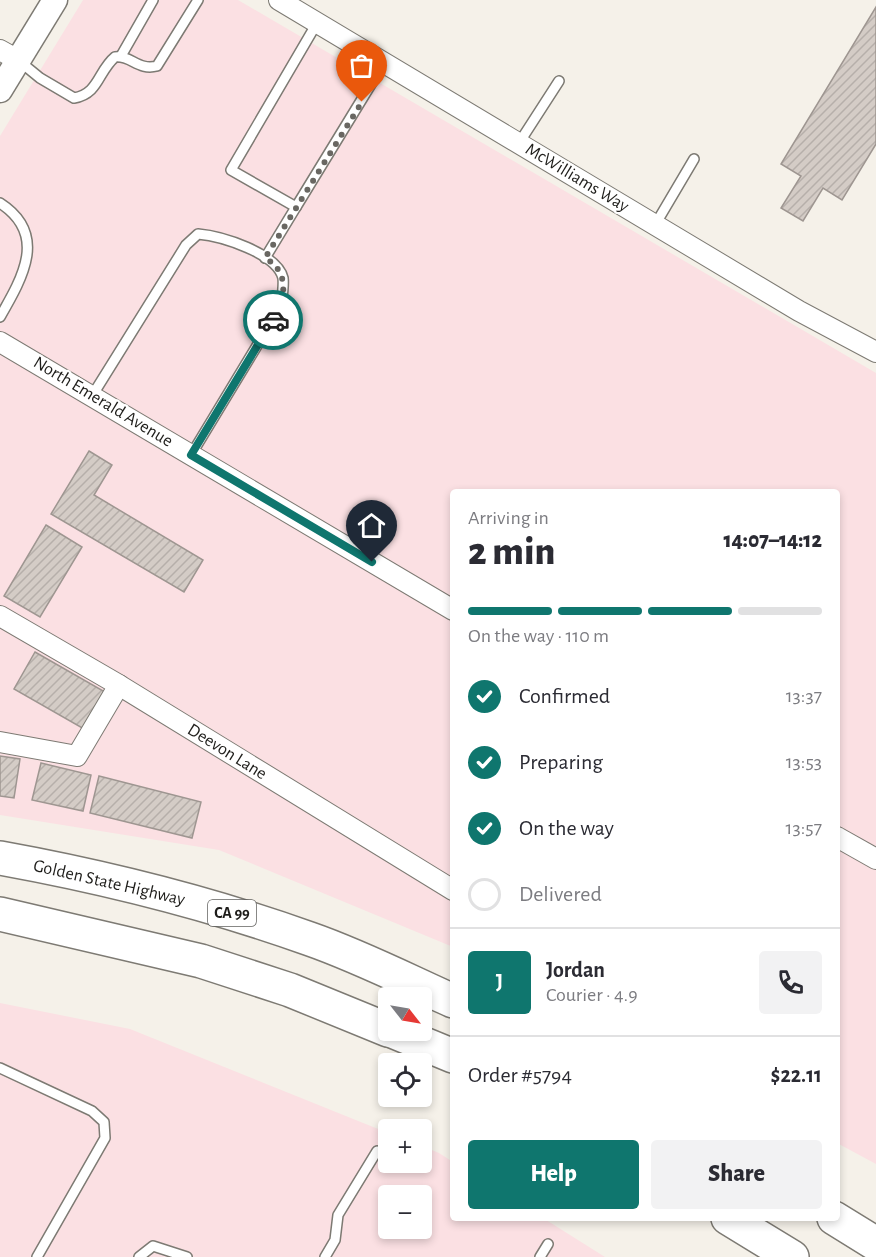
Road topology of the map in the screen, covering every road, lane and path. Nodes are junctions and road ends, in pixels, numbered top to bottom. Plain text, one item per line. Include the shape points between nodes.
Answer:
1 (153, 0) edge
2 (196, 0) edge
3 (279, 0) edge
4 (53, 1) edge
5 (317, 23) junction
6 (9, 55) edge
7 (121, 56) junction
8 (384, 63) junction
9 (559, 81) dead end
10 (0, 90) edge
11 (519, 143) junction
12 (694, 159) dead end
13 (0, 202) edge
14 (296, 207) junction
15 (655, 225) junction
16 (265, 258) junction
17 (0, 317) edge
18 (0, 342) edge
19 (876, 352) edge
20 (92, 396) junction
21 (191, 455) junction
22 (450, 608) edge
23 (0, 616) edge
24 (118, 685) junction
25 (0, 742) edge
26 (840, 839) edge
27 (0, 858) edge
28 (876, 859) edge
29 (450, 888) edge
30 (0, 914) edge
31 (450, 1000) edge
32 (378, 1026) edge
33 (416, 1041) edge
34 (450, 1055) edge
35 (0, 1068) edge
36 (377, 1151) dead end
37 (733, 1221) edge
38 (839, 1221) edge
39 (548, 1244) dead end
40 (876, 1244) edge
41 (329, 1255) edge
42 (37, 1257) edge
43 (139, 1257) edge
44 (187, 1257) edge
45 (540, 1257) edge
46 (792, 1257) edge

1 - 7 lane
2 - 7 lane via 158,66 138,66
3 - 5 street, McWilliams Way
4 - 6 street
5 - 8 street, McWilliams Way
5 - 14 lane via 231,170
6 - 7 lane via 74,98 93,90 109,62
6 - 10 street
8 - 11 street, McWilliams Way
8 - 14 lane
9 - 11 lane
11 - 15 street, McWilliams Way
12 - 15 lane
13 - 17 lane via 23,222 28,242 24,267
14 - 16 lane
15 - 19 street, McWilliams Way
16 - 20 lane via 218,235 198,234 186,245
16 - 21 lane via 277,265 283,278 281,306
18 - 20 street, North Emerald Avenue
20 - 21 street, North Emerald Avenue
21 - 22 street, North Emerald Avenue
23 - 24 street, Deevon Lane
24 - 25 street via 77,756
24 - 29 street, Deevon Lane
26 - 28 street
27 - 31 highway, Golden State Highway / CA 99 via 102,877 232,913 312,939
30 - 32 highway via 201,961 290,990
33 - 34 highway
35 - 42 lane via 92,1111 104,1122 105,1138
36 - 41 lane via 338,1215
37 - 46 highway
38 - 40 highway
39 - 45 lane
43 - 44 lane via 153,1246

